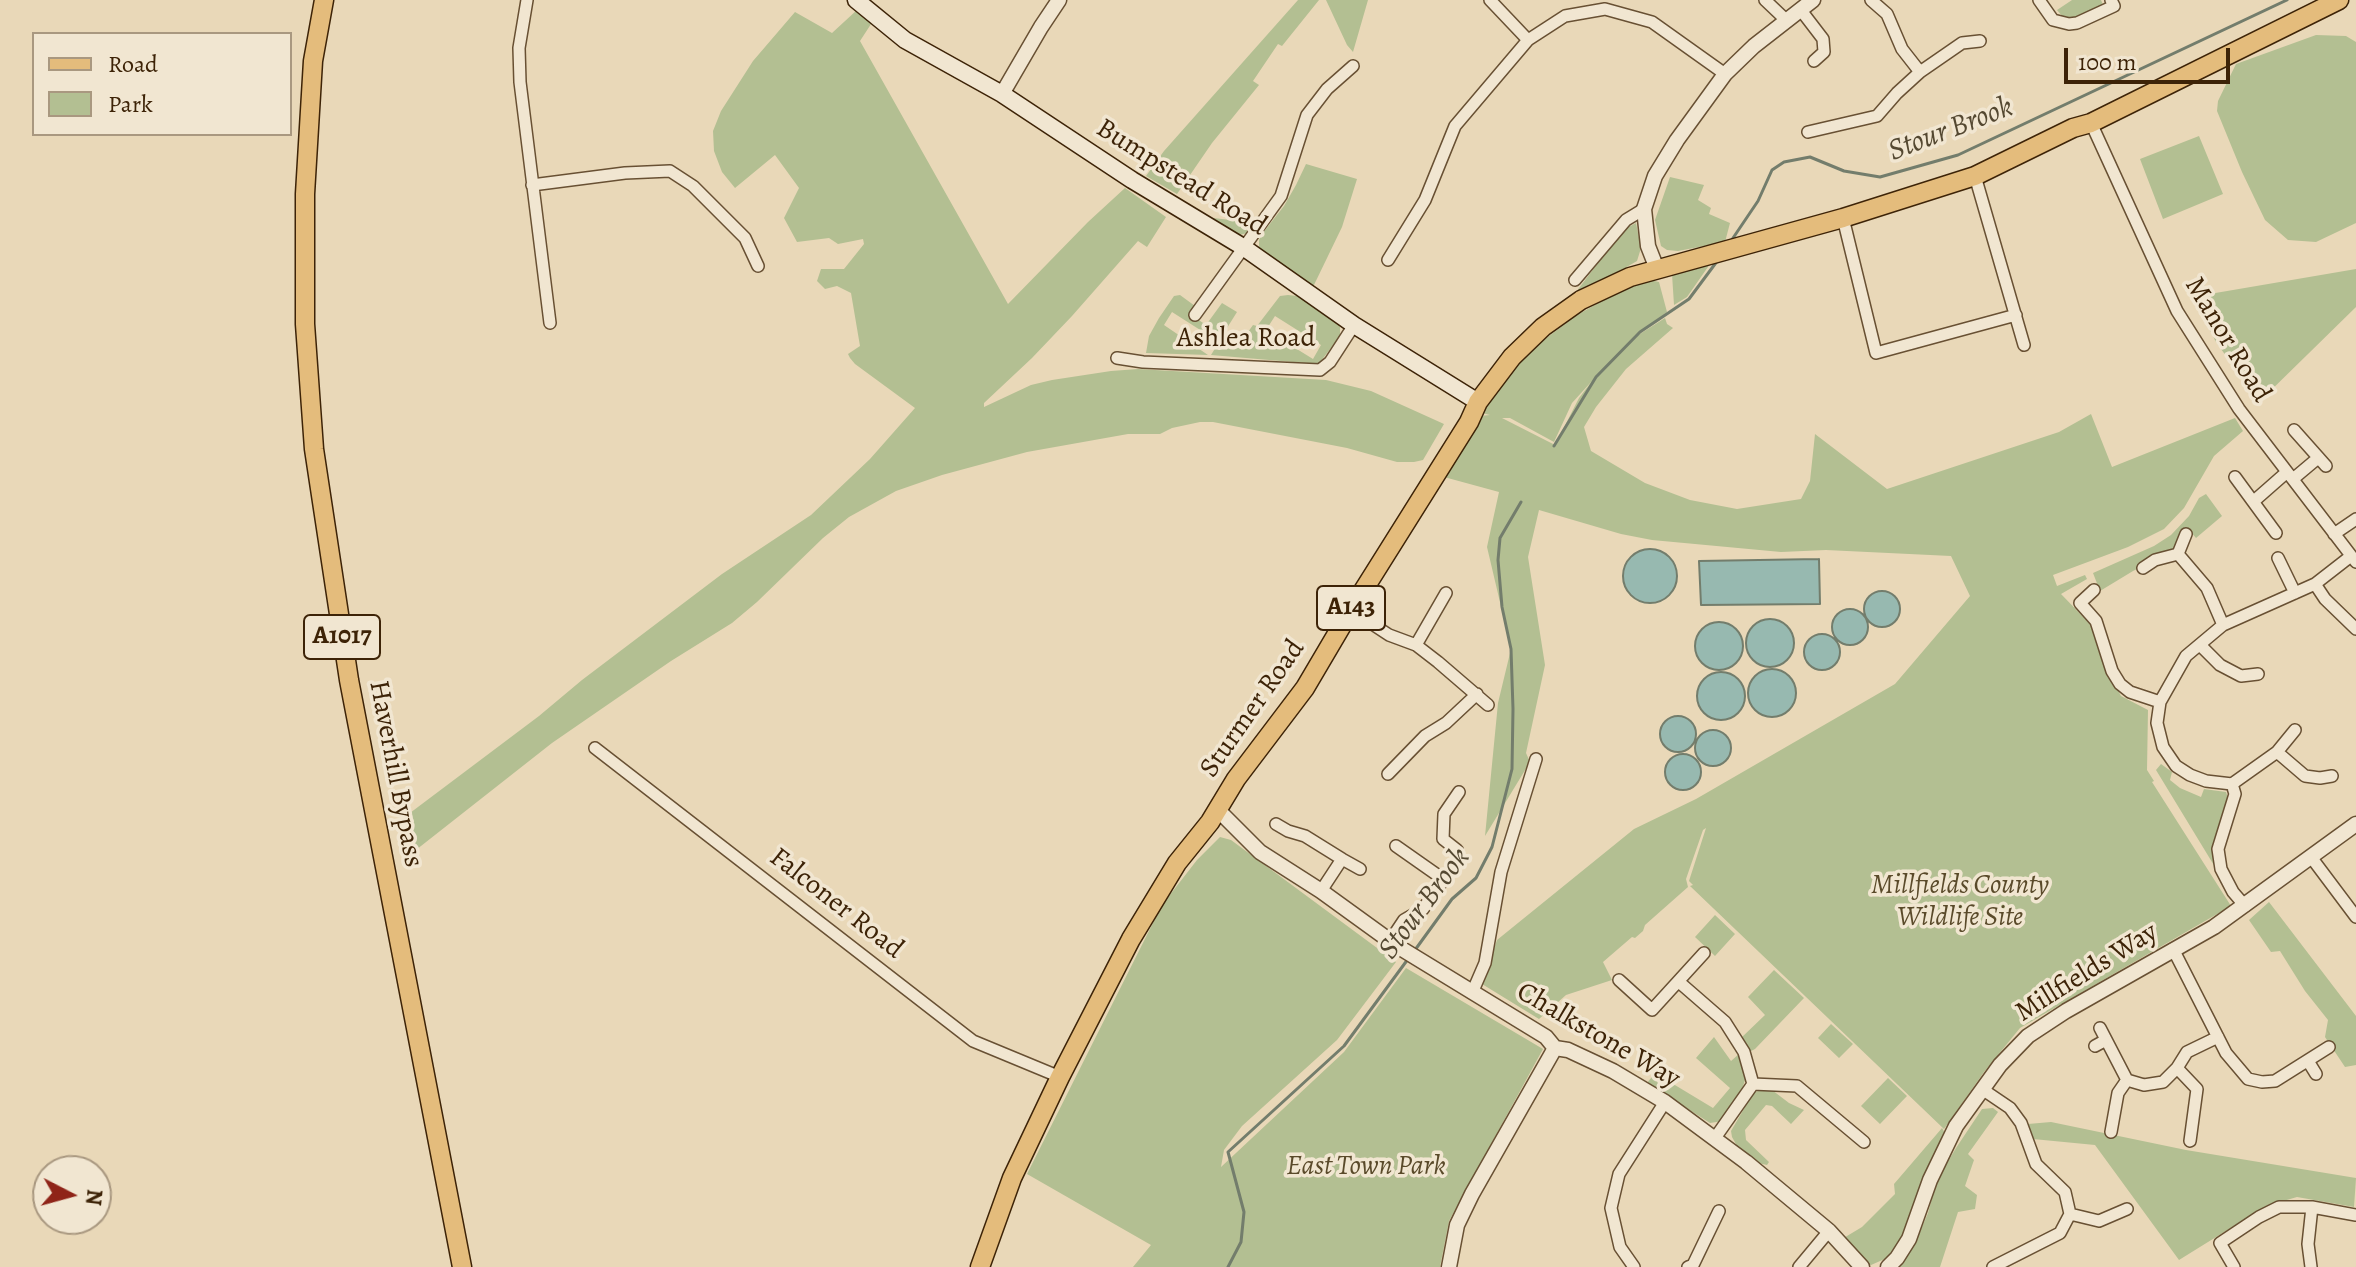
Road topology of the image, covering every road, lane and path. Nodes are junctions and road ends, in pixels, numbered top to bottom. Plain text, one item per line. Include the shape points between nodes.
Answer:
1 (324, 0) edge
2 (527, 0) edge
3 (856, 0) edge
4 (1059, 0) edge
5 (1490, 0) edge
6 (1765, 0) edge
7 (1813, 0) edge
8 (1871, 0) edge
9 (2039, 0) edge
10 (2126, 0) edge
11 (2339, 0) edge
12 (2112, 3) edge
13 (1800, 9) junction
14 (1786, 20) junction
15 (1528, 40) junction
16 (1980, 41) dead end
17 (1814, 61) dead end
18 (1353, 66) dead end
19 (1920, 72) junction
20 (1725, 74) junction
21 (1002, 94) junction
22 (2091, 123) junction
23 (1808, 132) dead end
24 (1975, 176) junction
25 (532, 185) junction
26 (1644, 209) junction
27 (1843, 218) junction
28 (1243, 247) junction
29 (1388, 260) dead end
30 (758, 266) dead end
31 (1657, 269) junction
32 (1575, 280) dead end
33 (1195, 315) dead end
34 (2016, 315) junction
35 (550, 323) dead end
36 (1354, 325) junction
37 (2024, 345) dead end
38 (1117, 358) dead end
39 (1478, 402) junction
40 (2294, 430) dead end
41 (2290, 475) junction
42 (2235, 477) dead end
43 (2254, 501) junction
44 (2356, 519) edge
45 (2276, 533) dead end
46 (2186, 534) dead end
47 (2334, 534) junction
48 (2178, 554) junction
49 (2278, 558) dead end
50 (2354, 559) edge
51 (2143, 568) dead end
52 (2315, 584) junction
53 (2094, 590) dead end
54 (1446, 593) dead end
55 (2295, 593) junction
56 (1351, 610) junction
57 (2223, 625) junction
58 (2356, 629) edge
59 (1416, 645) junction
60 (2200, 645) junction
61 (2258, 674) dead end
62 (1477, 694) junction
63 (2160, 702) junction
64 (1488, 705) dead end
65 (2295, 730) dead end
66 (595, 748) dead end
67 (2277, 752) junction
68 (1536, 759) dead end
69 (1388, 774) dead end
70 (2332, 776) dead end
71 (2232, 784) junction
72 (1459, 792) dead end
73 (1218, 810) junction
74 (1276, 824) dead end
75 (2356, 824) edge
76 (1396, 846) dead end
77 (2311, 857) junction
78 (1342, 859) junction
79 (1360, 869) dead end
80 (1443, 879) junction
81 (1321, 891) junction
82 (2245, 906) junction
83 (2356, 917) edge
84 (1394, 944) junction
85 (2173, 949) junction
86 (1704, 953) dead end
87 (1619, 980) dead end
88 (1679, 982) junction
89 (1472, 993) junction
90 (2100, 1028) dead end
91 (2218, 1037) junction
92 (2329, 1047) dead end
93 (1555, 1048) junction
94 (2308, 1061) junction
95 (2177, 1068) junction
96 (2316, 1074) dead end
97 (1060, 1077) junction
98 (2127, 1080) junction
99 (1753, 1084) junction
100 (1982, 1089) junction
101 (1665, 1102) junction
102 (2111, 1132) dead end
103 (1715, 1138) junction
104 (2190, 1141) dead end
105 (1864, 1142) dead end
106 (2312, 1207) junction
107 (2127, 1209) dead end
108 (1719, 1211) dead end
109 (2070, 1214) junction
110 (2356, 1215) edge
111 (1829, 1231) junction
112 (462, 1267) edge
113 (980, 1267) edge
114 (1449, 1267) edge
115 (1634, 1267) edge
116 (1688, 1267) edge
117 (1799, 1267) edge
118 (1862, 1267) edge
119 (1888, 1267) edge
120 (1993, 1267) edge
121 (2234, 1267) edge
122 (2311, 1267) edge

1 - 112 main road, Haverhill Bypass / A1017 via 313,61 305,194 305,324 314,449 349,680
2 - 25 street via 519,48
3 - 21 main road, Bumpstead Road via 905,40
4 - 21 street
5 - 15 street
6 - 14 street
7 - 13 street
8 - 19 street via 1887,14 1902,49
9 - 12 street via 2053,20 2069,24
10 - 12 street
11 - 22 main road, A143
13 - 14 street
13 - 17 street via 1823,39 1824,52
14 - 20 street
15 - 20 street via 1565,16 1605,9 1652,22
15 - 29 street via 1455,126 1425,200
16 - 19 street via 1962,43
18 - 28 street via 1307,115 1281,196
19 - 23 street via 1877,116
20 - 26 street via 1655,176
21 - 28 main road, Bumpstead Road
22 - 24 main road, A143
22 - 41 street, Manor Road via 2177,311 2239,409
24 - 27 main road, A143
24 - 34 street
25 - 30 street via 670,171 693,186 745,238
25 - 35 street
26 - 31 street
26 - 32 street via 1626,220
27 - 31 main road, Sturmer Road / A143
27 - 34 street via 1876,353
28 - 33 street
28 - 36 main road, Bumpstead Road
31 - 39 main road, Sturmer Road / A143 via 1602,289 1554,319 1512,357
34 - 37 street
36 - 38 street, Ashlea Road via 1320,370
36 - 39 main road, Bumpstead Road
39 - 56 main road, Sturmer Road / A143
40 - 41 street via 2322,462
41 - 43 street
41 - 47 street, Manor Road
42 - 43 street
43 - 45 street
44 - 47 street
46 - 48 street
47 - 50 street, Manor Road
48 - 51 street
48 - 57 street via 2207,588
49 - 55 street
50 - 52 street
52 - 55 street
52 - 58 street
53 - 63 street via 2080,603 2096,621 2112,671 2130,692
54 - 59 street
55 - 57 street
56 - 59 street
56 - 73 main road, Sturmer Road / A143 via 1305,688
57 - 60 street
59 - 62 street
60 - 61 street via 2241,676
60 - 63 street via 2186,656
62 - 64 street
62 - 69 street
63 - 71 street via 2157,723 2163,747 2176,766 2206,781
65 - 67 street
66 - 97 street, Falconer Road via 973,1041
67 - 70 street via 2305,776
67 - 71 street
68 - 89 street via 1501,872 1485,963
71 - 82 street via 2235,794 2218,849 2221,869
72 - 80 street via 1444,814 1443,839 1457,850 1458,859
73 - 81 street, Chalkstone Way via 1260,852
73 - 97 main road, Sturmer Road / A143 via 1177,863 1131,939
74 - 78 street
75 - 77 street, Millfields Way
76 - 80 street
77 - 82 street, Millfields Way
77 - 83 street
78 - 79 street
78 - 81 street
80 - 84 street via 1423,909 1404,920
81 - 84 street, Chalkstone Way
82 - 85 street, Millfields Way
84 - 89 street, Chalkstone Way
85 - 91 street
85 - 100 street, Millfields Way via 2028,1036
86 - 88 street
87 - 88 street via 1652,1010
88 - 99 street via 1725,1022 1744,1052
89 - 93 street, Chalkstone Way via 1546,1037
90 - 98 street via 2100,1043
91 - 94 street via 2248,1079 2275,1081
91 - 95 street via 2187,1052
92 - 94 street
93 - 101 street, Chalkstone Way via 1613,1071
93 - 114 street via 1472,1194 1457,1225
94 - 96 street
95 - 98 street via 2163,1082 2144,1085
95 - 104 street via 2197,1089
97 - 113 main road, Sturmer Road / A143 via 1012,1178
98 - 102 street via 2118,1093
99 - 103 street
99 - 105 street via 1797,1086
100 - 109 street via 2010,1108 2021,1123 2036,1164 2065,1192
100 - 119 street, Millfields Way via 1956,1126 1909,1239
101 - 103 street, Chalkstone Way
101 - 115 street via 1619,1174 1611,1208 1620,1247
103 - 111 street, Chalkstone Way
106 - 110 street
106 - 121 street via 2279,1207 2220,1243
106 - 122 street
107 - 109 street via 2099,1221
108 - 116 street
109 - 120 street via 2060,1233
111 - 117 street
111 - 118 street, Chalkstone Way

